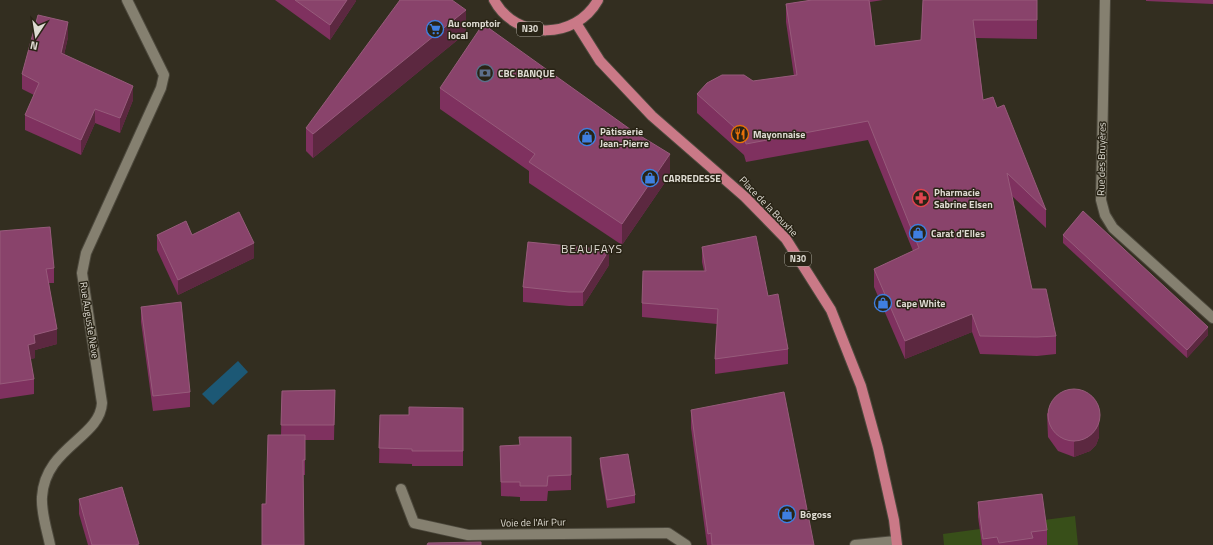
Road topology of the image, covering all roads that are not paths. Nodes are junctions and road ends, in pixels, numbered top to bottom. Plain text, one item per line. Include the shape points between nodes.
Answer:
1 (127, 0) edge
2 (494, 0) edge
3 (598, 0) edge
4 (1105, 0) edge
5 (576, 23) junction
6 (1213, 318) edge
7 (400, 489) dead end
8 (896, 543) edge
9 (50, 545) edge
10 (686, 545) edge
11 (855, 545) edge

1 - 9 street, Rue Auguste Nève via 164,75 161,88 86,253 82,273 102,413 52,464 44,483 43,511
2 - 5 main road, N30 via 510,19 525,28 542,31 560,30
3 - 5 main road, N30 via 593,10
4 - 6 street, Rue des Bruyères via 1101,200 1105,215 1113,228
5 - 8 main road, Place de la Bouxhe / N30 via 600,62 652,116 745,197 786,239 831,310 861,386 878,448 894,520
7 - 10 street, Voie de l'Air Pur via 414,523 468,535 668,532
8 - 11 street

